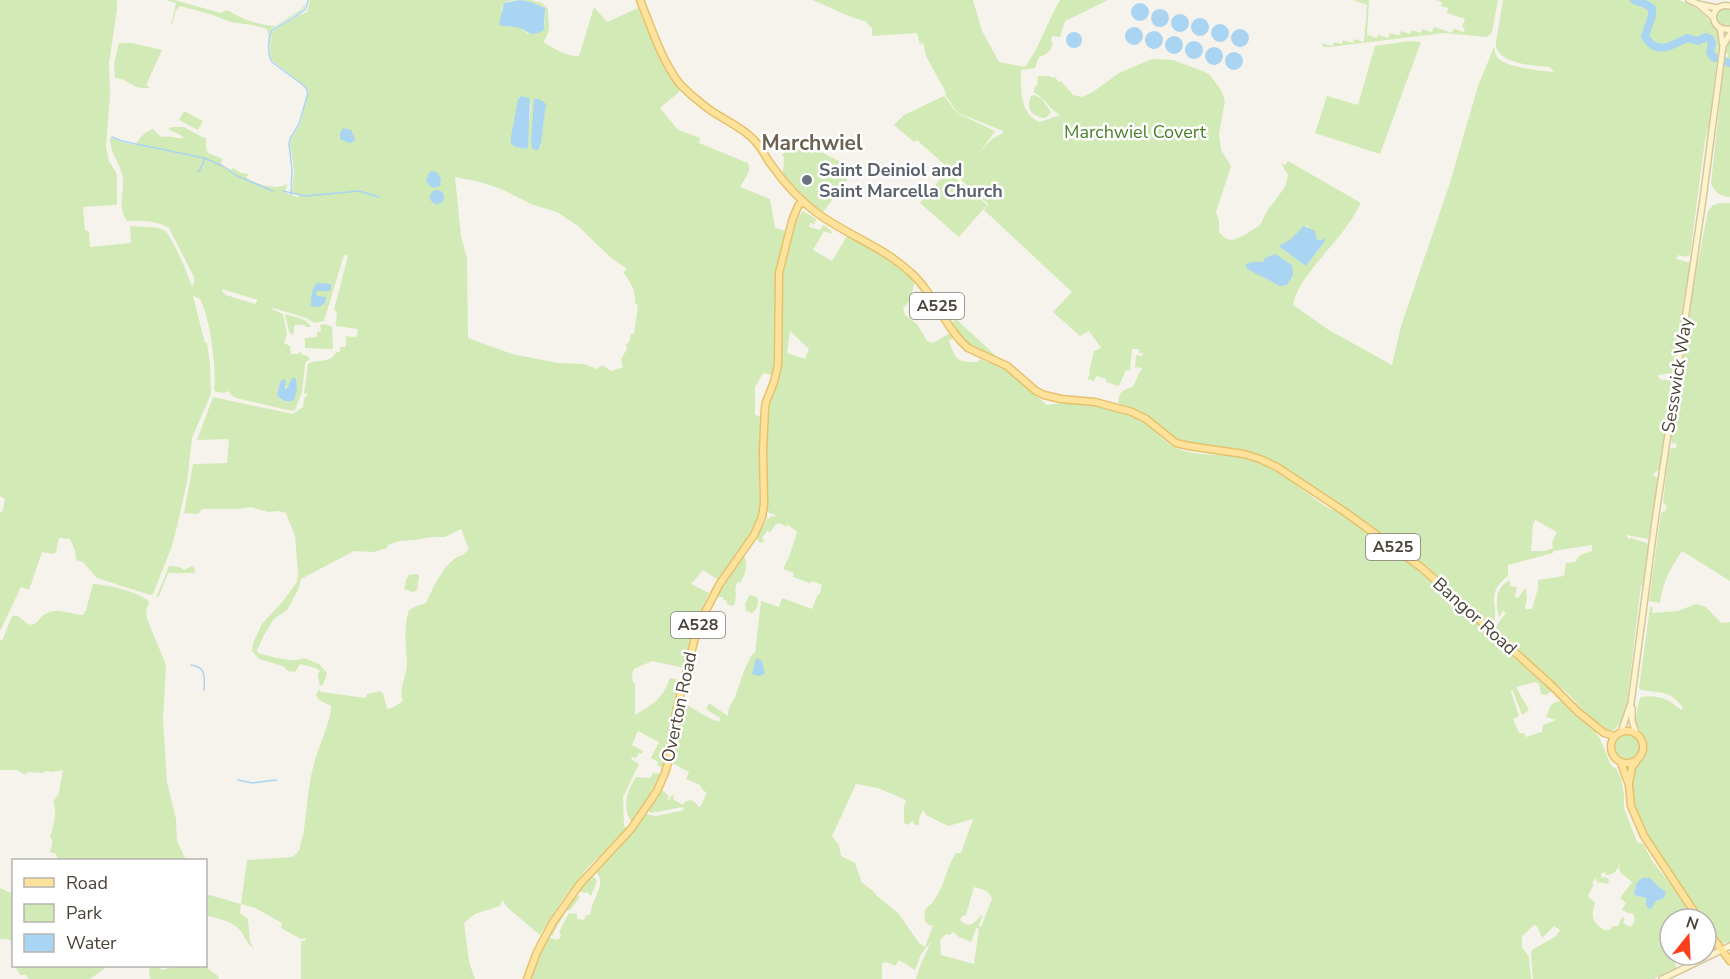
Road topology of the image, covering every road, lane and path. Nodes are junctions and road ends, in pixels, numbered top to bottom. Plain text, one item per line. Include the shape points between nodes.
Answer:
1 (640, 0) edge
2 (1689, 0) edge
3 (1698, 4) junction
4 (1728, 5) edge
5 (1717, 8) junction
6 (1713, 17) junction
7 (1720, 28) junction
8 (1730, 29) edge
9 (1730, 34) edge
10 (1723, 48) junction
11 (803, 201) junction
12 (1631, 703) junction
13 (1596, 728) junction
14 (1636, 733) junction
15 (1618, 734) junction
16 (1611, 753) junction
17 (1639, 759) junction
18 (1621, 763) junction
19 (1629, 789) junction
20 (1691, 907) edge
21 (1718, 946) edge
22 (1730, 946) edge
23 (1721, 950) junction
24 (1730, 961) edge
25 (527, 979) edge
26 (1662, 979) edge

1 - 11 main road, A525 via 679,83 708,109 753,138
2 - 3 street
3 - 5 street
3 - 6 street
4 - 5 street
5 - 6 street
6 - 7 street
7 - 8 street
7 - 10 street, Sesswick Way
9 - 10 street, Sesswick Way
10 - 12 street, Sesswick Way
11 - 13 main road, Bangor Road / A525 via 910,271 963,344 1007,366 1036,391 1052,398 1095,402 1132,412 1182,445 1244,453 1277,467 1321,496 1422,568
11 - 25 main road, Overton Road / A528 via 792,221 779,273 777,365 765,408 762,517 715,591 698,626 676,712 669,764 661,783 631,829 580,884 553,922
12 - 14 street, Sesswick Way
12 - 15 street, Sesswick Way
13 - 15 main road, Bangor Road / A525
13 - 16 main road, Bangor Road / A525
14 - 15 main road, A525
14 - 17 main road via 1643,746
15 - 16 main road via 1611,744
16 - 18 main road, A525
17 - 18 main road
17 - 19 main road via 1632,767
18 - 19 main road, A525
19 - 20 main road, A525 via 1631,806 1644,836
21 - 23 main road
22 - 23 street
23 - 24 main road
23 - 26 street

